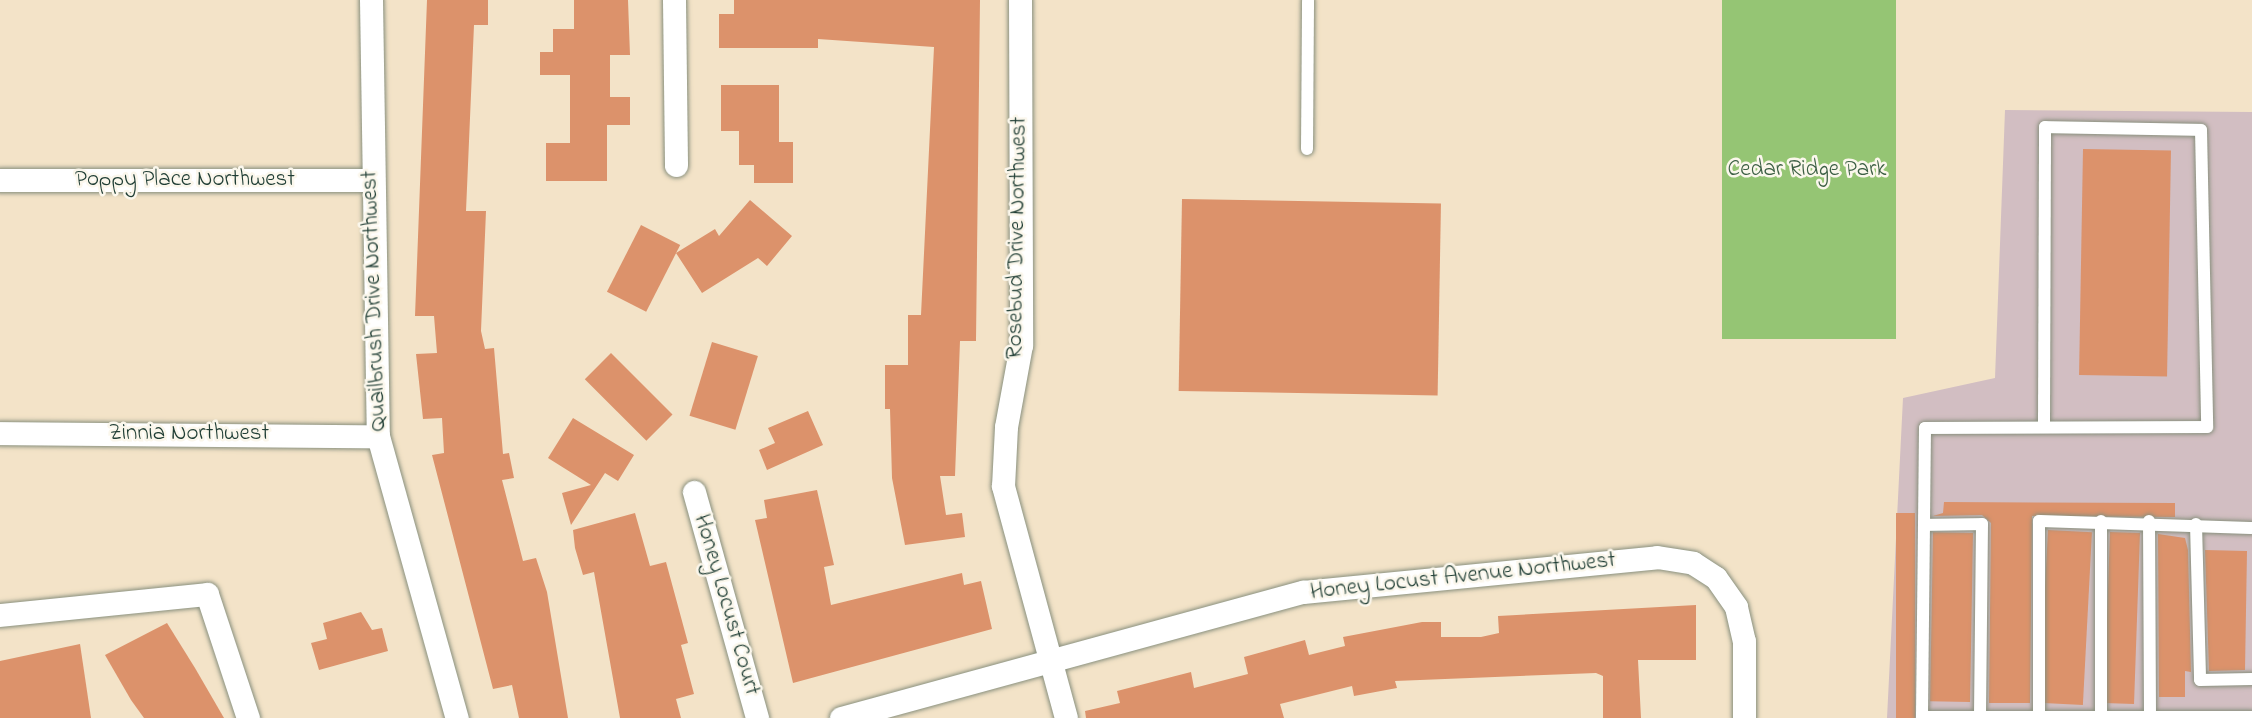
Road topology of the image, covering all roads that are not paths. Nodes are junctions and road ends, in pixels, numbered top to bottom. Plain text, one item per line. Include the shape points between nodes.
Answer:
1 (371, 0) edge
2 (674, 0) edge
3 (1020, 0) edge
4 (1308, 0) edge
5 (1307, 149) dead end
6 (676, 165) dead end
7 (0, 180) edge
8 (371, 180) junction
9 (2044, 425) junction
10 (0, 433) edge
11 (378, 436) junction
12 (694, 492) dead end
13 (2101, 521) junction
14 (2149, 521) junction
15 (1924, 524) junction
16 (2196, 524) junction
17 (2252, 528) edge
18 (0, 615) edge
19 (1050, 662) junction
20 (2252, 679) edge
21 (1744, 708) edge
22 (1980, 717) edge
23 (2039, 717) edge
24 (2102, 717) edge
25 (2150, 717) edge
26 (2252, 717) edge
27 (248, 718) edge
28 (457, 718) edge
29 (757, 718) edge
30 (841, 718) edge
31 (1066, 718) edge

1 - 8 street, Quailbrush Drive Northwest
2 - 6 street
3 - 19 street, Rosebud Drive Northwest via 1021,345 1006,427 1003,486
4 - 5 lane
7 - 8 street, Poppy Place Northwest
8 - 11 street, Quailbrush Drive Northwest
9 - 9 lane via 2207,426 2201,130 2045,127
9 - 15 lane via 1925,428
10 - 11 street, Zinnia Northwest
11 - 28 street, Quailbrush Drive Northwest
12 - 29 street, Honey Locust Court
13 - 14 lane
13 - 23 lane via 2039,521
13 - 24 lane
14 - 16 lane
14 - 25 lane
15 - 22 lane via 1922,717
15 - 22 lane via 1982,524
16 - 17 lane
16 - 20 lane via 2200,680
18 - 27 street via 207,594
19 - 21 street, Honey Locust Avenue Northwest via 1303,592 1657,557 1693,563 1717,578 1736,607
19 - 30 street, Honey Locust Avenue Northwest
19 - 31 street, Rosebud Drive Northwest
22 - 23 lane
23 - 24 lane
24 - 25 lane
25 - 26 lane

